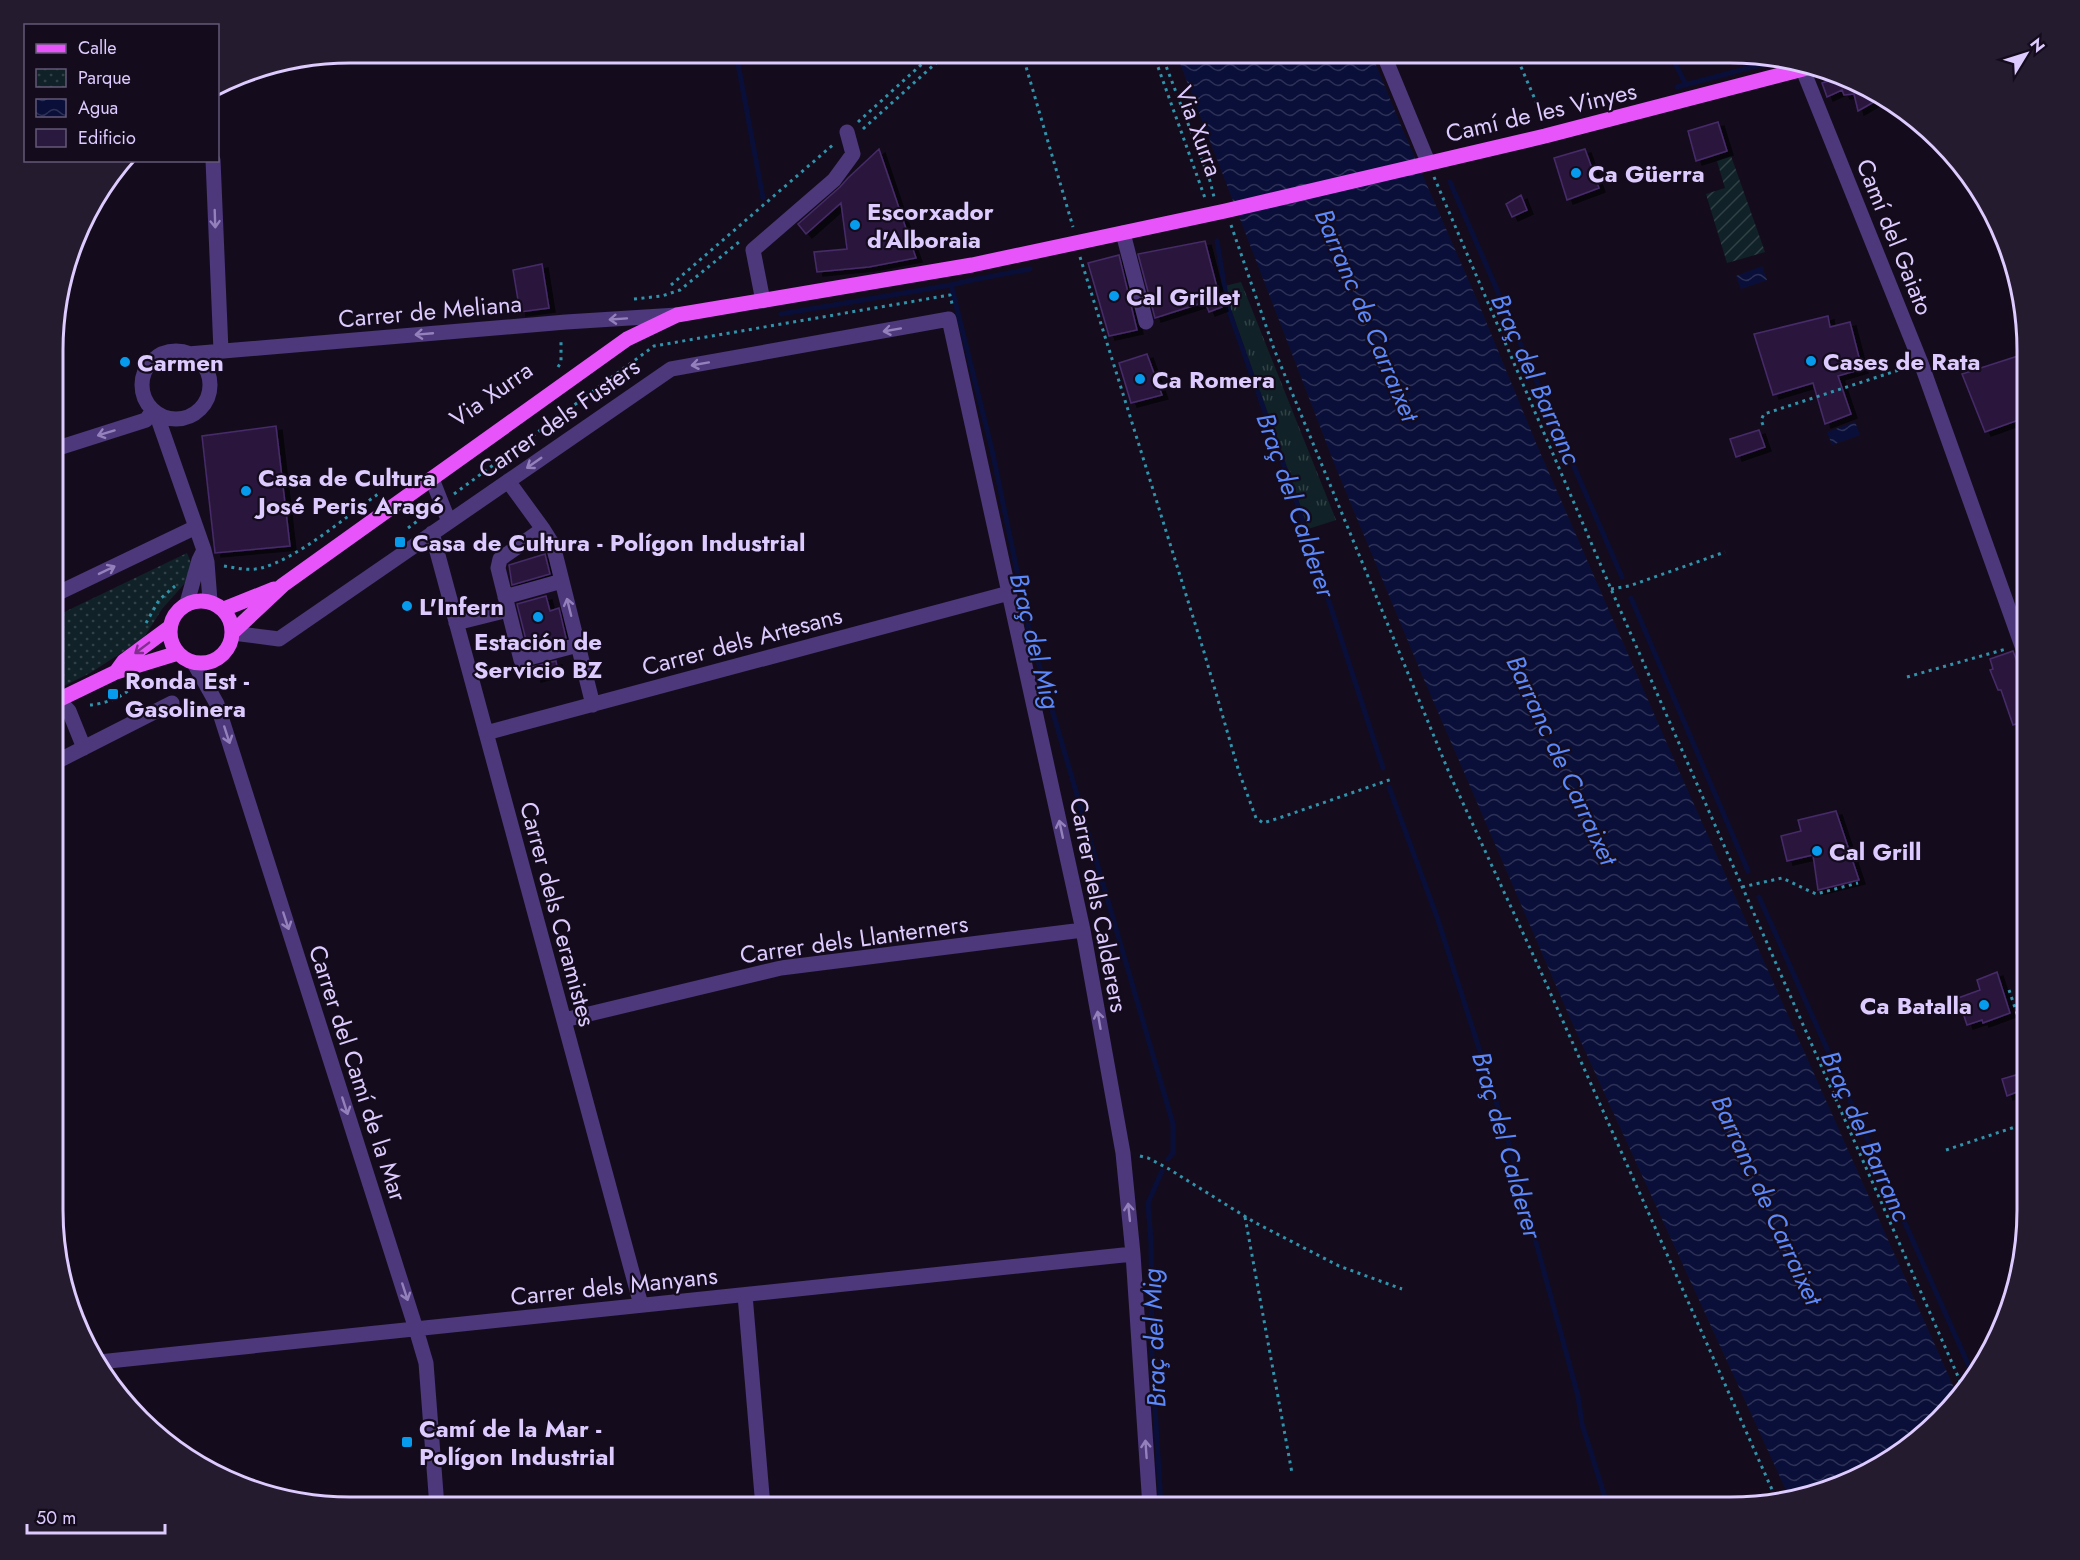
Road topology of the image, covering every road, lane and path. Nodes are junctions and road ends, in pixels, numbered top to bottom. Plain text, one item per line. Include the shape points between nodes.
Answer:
1 (924, 63) edge
2 (935, 63) edge
3 (1026, 63) edge
4 (1157, 63) edge
5 (1165, 63) edge
6 (1387, 63) edge
7 (1519, 63) edge
8 (1797, 71) edge
9 (1809, 74) edge
10 (849, 136) junction
11 (1545, 136) junction
12 (1424, 159) junction
13 (213, 162) edge
14 (1214, 198) junction
15 (1226, 205) junction
16 (1123, 233) junction
17 (746, 236) dead end
18 (1076, 243) junction
19 (670, 285) dead end
20 (630, 300) dead end
21 (764, 301) junction
22 (951, 313) junction
23 (677, 315) junction
24 (566, 322) junction
25 (1146, 322) dead end
26 (221, 351) junction
27 (188, 354) junction
28 (1921, 363) junction
29 (555, 369) dead end
30 (154, 411) junction
31 (180, 418) junction
32 (1762, 425) dead end
33 (167, 444) junction
34 (63, 446) edge
35 (432, 479) junction
36 (508, 481) junction
37 (381, 492) dead end
38 (441, 503) junction
39 (448, 522) junction
40 (333, 526) junction
41 (196, 527) junction
42 (406, 529) dead end
43 (543, 529) junction
44 (432, 533) junction
45 (345, 541) junction
46 (1725, 552) dead end
47 (206, 556) junction
48 (562, 581) junction
49 (178, 584) dead end
50 (283, 585) junction
51 (1611, 589) junction
52 (63, 591) edge
53 (1010, 593) junction
54 (210, 601) junction
55 (187, 603) junction
56 (506, 603) junction
57 (224, 609) junction
58 (456, 623) junction
59 (170, 627) junction
60 (144, 629) dead end
61 (2017, 630) edge
62 (233, 632) junction
63 (578, 645) junction
64 (2017, 645) edge
65 (178, 653) junction
66 (194, 663) junction
67 (122, 671) junction
68 (1907, 677) dead end
69 (63, 703) edge
70 (172, 703) dead end
71 (63, 704) edge
72 (594, 705) junction
73 (63, 708) edge
74 (486, 733) junction
75 (84, 748) junction
76 (63, 758) edge
77 (1392, 779) dead end
78 (1858, 883) dead end
79 (1742, 887) junction
80 (1083, 930) junction
81 (2009, 990) dead end
82 (2017, 1014) edge
83 (564, 1020) junction
84 (2017, 1126) edge
85 (1946, 1150) dead end
86 (1123, 1154) junction
87 (1245, 1216) junction
88 (1133, 1254) junction
89 (1402, 1289) dead end
90 (745, 1294) junction
91 (641, 1305) junction
92 (416, 1329) junction
93 (106, 1361) edge
94 (1960, 1382) edge
95 (1292, 1473) dead end
96 (1774, 1494) edge
97 (436, 1497) edge
98 (762, 1497) edge
99 (1149, 1497) edge

1 - 10 path
2 - 10 path
3 - 18 path
4 - 14 path, Via Xurra via 1206,200
5 - 14 path
6 - 12 street
7 - 11 path via 1540,111
8 - 11 main road, Camí de les Vinyes
9 - 28 street, Camí del Gaiato
10 - 19 path
10 - 21 street via 854,154 834,180 753,250
11 - 12 main road, Camí de les Vinyes
12 - 15 main road, Camí de les Vinyes
12 - 51 path
13 -> 26 street
14 - 15 path
14 - 15 path, Via Xurra
15 - 16 main road, Camí de les Vinyes
15 - 96 path via 1274,349 1450,775
16 - 18 main road, Camí de les Vinyes
16 - 25 street
17 - 20 path via 680,290 662,297
18 - 21 main road, Camí de les Vinyes via 972,266
18 - 77 path via 1256,818 1263,823
21 - 23 main road, Camí de les Vinyes
22 -> 36 street, Carrer dels Fusters via 671,369
22 - 38 path via 950,296 654,346
22 - 53 street, Carrer dels Calderers
23 -> 24 street, Carrer de Meliana
23 - 35 main road, Camí de les Vinyes via 627,339
24 -> 26 street, Carrer de Meliana
24 - 29 path, Via Xurra via 561,362
26 - 27 street, Carrer de Meliana
27 - 30 street via 160,355 146,370 142,392
27 - 31 street via 208,374 208,394 196,413
28 - 32 path via 1764,414
28 - 61 street, Camí del Gaiato
30 - 31 street via 163,417
30 - 33 street
30 -> 34 street via 146,420
31 - 33 street
33 - 41 street
35 - 38 street
35 - 45 main road, Camí de les Vinyes
36 - 39 street, Carrer dels Fusters
36 - 43 street
37 - 40 path
38 - 39 street
38 - 42 path
39 - 44 street, Carrer dels Fusters
40 - 45 path
40 - 47 path via 300,549 261,568 245,569
41 - 47 street
52 -> 41 street
43 - 48 street via 553,545
43 - 56 street via 500,559 498,568
44 - 58 street, Carrer dels Ceramistes
44 - 62 street, Carrer dels Fusters via 279,639
45 - 50 main road, Camí de les Vinyes
46 - 51 path
47 - 54 street
47 - 55 street via 199,560
48 - 56 street
63 -> 48 street
49 - 60 path via 159,600
50 - 57 main road
50 - 62 main road
51 - 79 path
53 - 72 street, Carrer dels Artesans
80 -> 53 street, Carrer dels Calderers
54 - 55 main road
54 - 57 main road
55 - 59 main road via 176,613
56 - 58 street
56 - 63 street via 521,660
57 - 62 main road
58 - 74 street, Carrer dels Ceramistes
59 - 65 main road via 171,641
59 -> 67 main road via 124,661
62 - 66 main road via 228,650 212,662
63 - 72 street
64 - 68 path
65 - 66 main road
65 - 67 main road
66 -> 92 street, Carrer del Camí de la Mar via 217,704
67 - 69 main road
67 - 71 path via 131,676 133,686 126,692 100,704
70 - 75 street
72 - 74 street, Carrer dels Artesans
73 - 75 street
74 - 83 street, Carrer dels Ceramistes
75 - 76 street
78 - 79 path via 1816,894 1782,878
79 - 94 path
80 - 83 street, Carrer dels Llanterners via 782,968
86 -> 80 street, Carrer dels Calderers
81 - 82 path
83 - 91 street, Carrer dels Ceramistes
84 - 85 path
86 - 87 path via 1159,1163
88 -> 86 street, Carrer dels Calderers
87 - 89 path via 1339,1266
87 - 95 path
88 - 90 street, Carrer dels Manyans
99 -> 88 street, Carrer dels Calderers
90 - 91 street, Carrer dels Manyans
90 - 98 street
91 - 92 street, Carrer dels Manyans
92 - 93 street, Carrer dels Manyans
92 - 97 street, Carrer del Camí de la Mar via 426,1363

